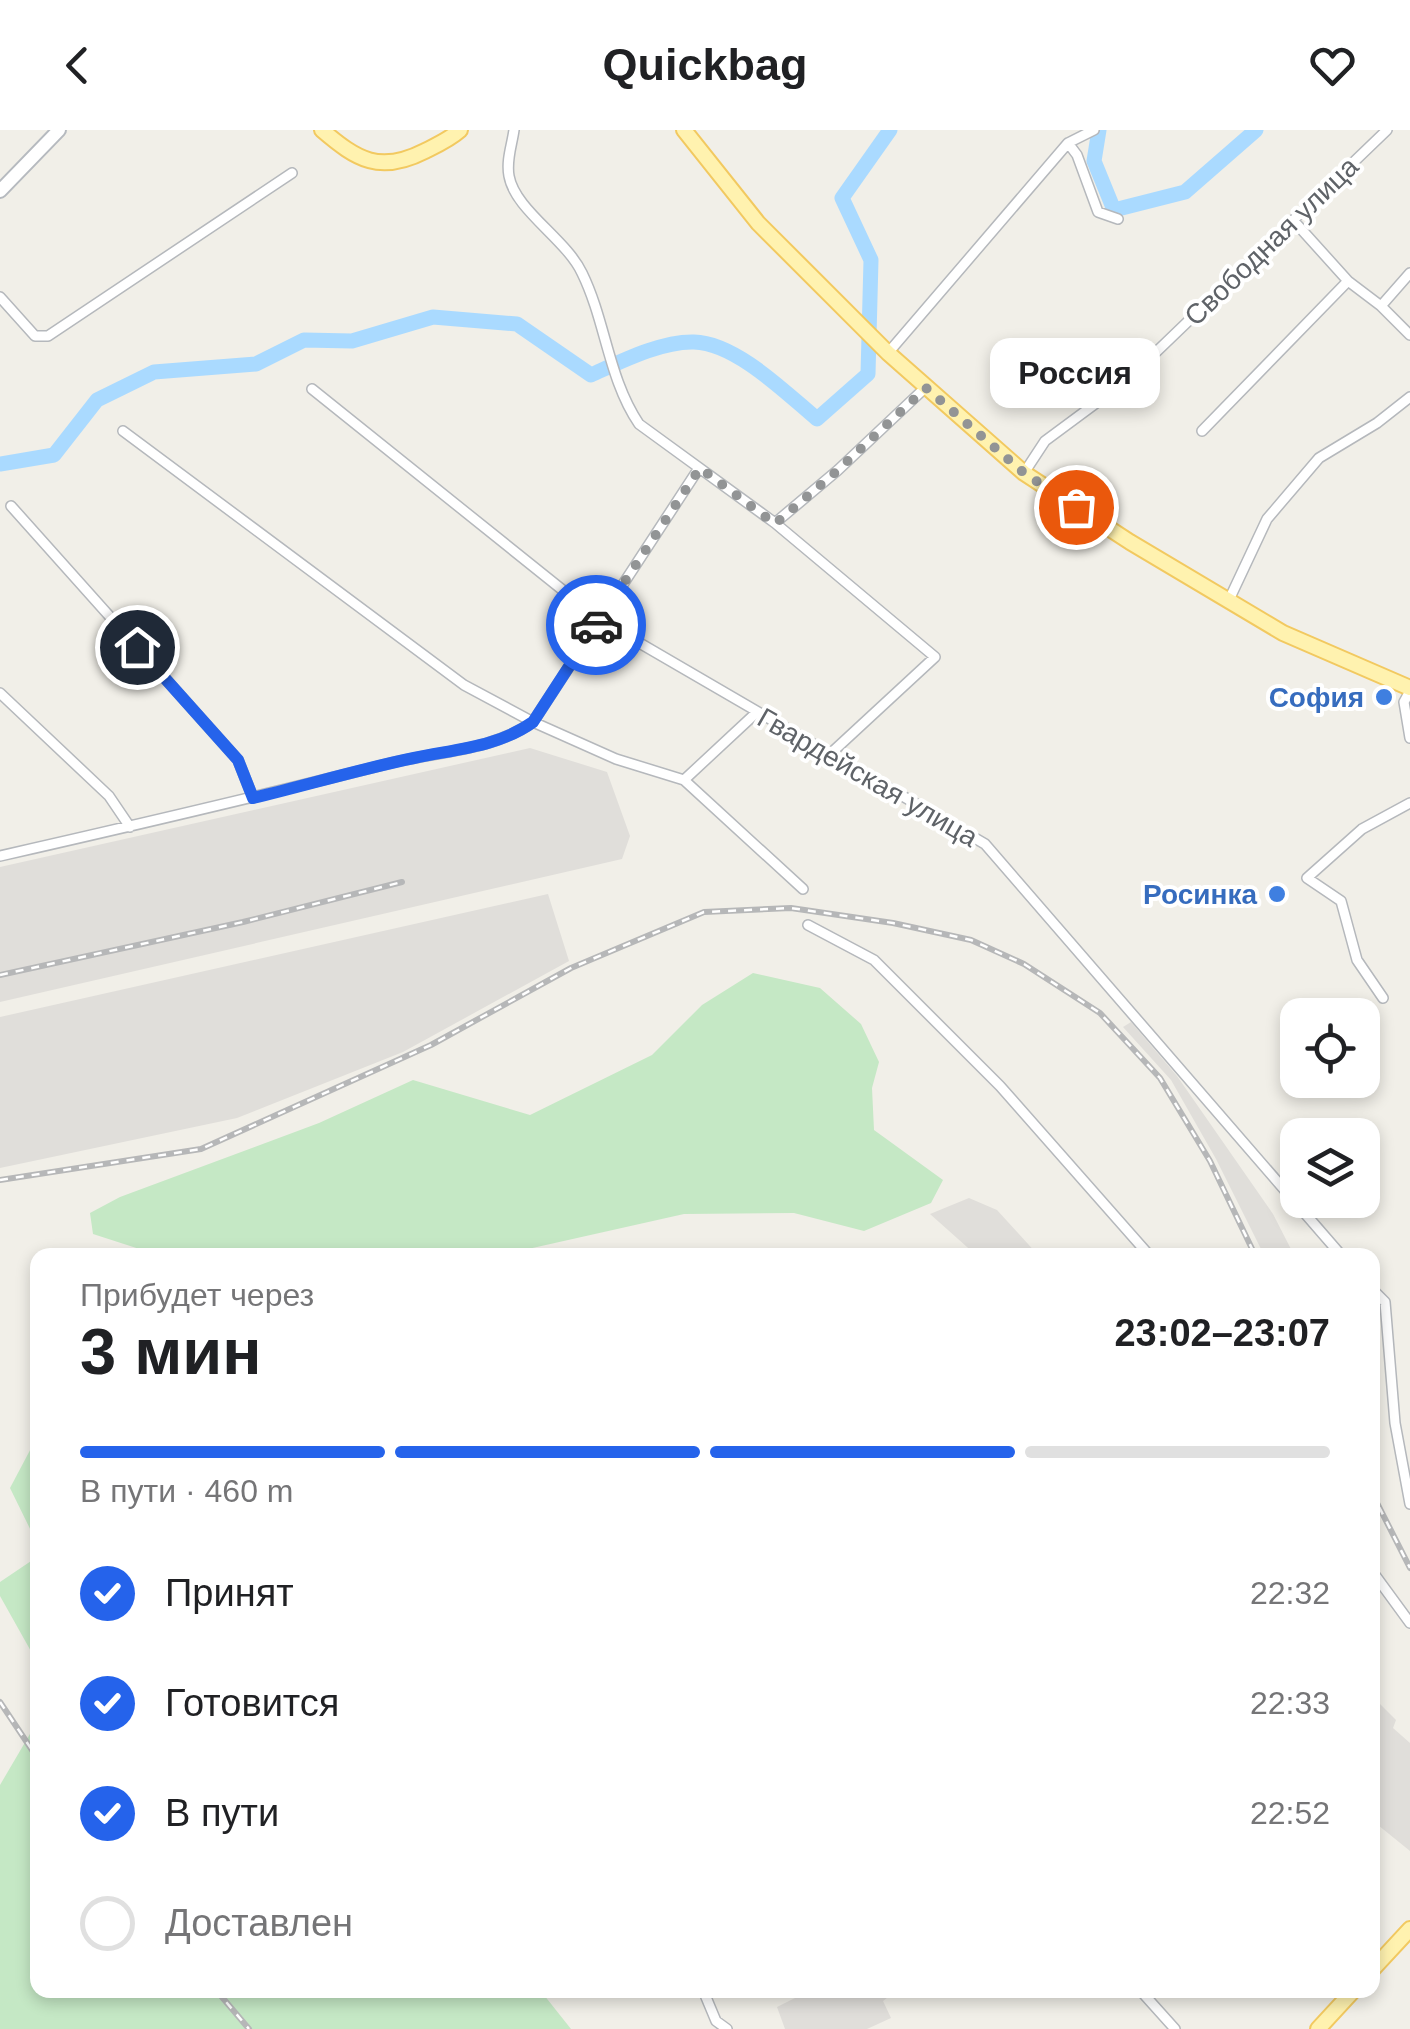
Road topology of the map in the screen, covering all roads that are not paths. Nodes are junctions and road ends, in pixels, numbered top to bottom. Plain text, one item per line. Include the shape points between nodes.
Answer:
1 (58, 130) edge
2 (322, 130) edge
3 (434, 130) edge
4 (460, 130) edge
5 (514, 130) edge
6 (684, 130) edge
7 (1387, 130) edge
8 (1091, 131) edge
9 (1068, 143) junction
10 (420, 154) junction
11 (292, 173) dead end
12 (0, 191) edge
13 (1118, 219) dead end
14 (1292, 220) junction
15 (1410, 273) edge
16 (1348, 280) junction
17 (0, 296) edge
18 (1381, 306) junction
19 (1410, 335) edge
20 (885, 350) junction
21 (926, 388) junction
22 (312, 390) dead end
23 (1410, 397) edge
24 (1202, 431) dead end
25 (122, 432) dead end
26 (700, 468) junction
27 (1024, 473) junction
28 (12, 506) dead end
29 (775, 524) junction
30 (1228, 602) junction
31 (600, 620) junction
32 (1410, 689) edge
33 (0, 693) edge
34 (756, 713) junction
35 (533, 722) junction
36 (1410, 738) edge
37 (830, 754) junction
38 (684, 780) junction
39 (253, 798) junction
40 (1410, 803) edge
41 (130, 827) junction
42 (0, 856) edge
43 (802, 889) dead end
44 (808, 925) dead end
45 (1383, 998) dead end
46 (1143, 1248) edge
47 (1335, 1248) edge
48 (1380, 1297) edge
49 (1410, 1504) edge
50 (1380, 1582) edge
51 (1410, 1623) edge
52 (1410, 1929) edge
53 (1380, 1961) edge
54 (706, 1998) edge
55 (1147, 1998) edge
56 (1347, 1998) edge
57 (727, 2029) edge
58 (1175, 2029) edge
59 (1318, 2029) edge

1 - 12 street
2 - 10 main road via 372,163
3 - 10 main road
4 - 10 main road
5 - 26 street via 509,178 582,271 624,402 638,424
6 - 20 main road via 751,216
7 - 14 street, Свободная улица
8 - 9 street
9 - 13 street via 1098,212
9 - 20 street
11 - 17 street via 48,336 35,336
14 - 16 street
14 - 27 street, Свободная улица via 1126,381 1045,441
15 - 18 street
16 - 18 street
16 - 24 street
18 - 19 street
20 - 21 main road
21 - 27 main road
21 - 29 street
22 - 31 street, Гвардейская улица
23 - 30 street via 1319,458 1268,519
25 - 35 street via 464,685
26 - 29 street
26 - 31 street
27 - 30 main road
28 - 39 street via 238,760
29 - 37 street via 935,657
30 - 32 main road
31 - 34 street, Гвардейская улица
31 - 35 street
32 - 36 street via 1404,702
33 - 41 street via 110,796
34 - 37 street, Гвардейская улица
34 - 38 street
35 - 38 street
35 - 39 street via 501,741
37 - 47 street, Гвардейская улица via 985,844
38 - 43 street
39 - 41 street
40 - 45 street via 1362,829 1307,878 1341,901 1357,960
41 - 42 street
44 - 46 street via 874,960 1000,1086
48 - 49 street
50 - 51 street
52 - 53 main road
54 - 57 street
55 - 58 street
56 - 59 main road

